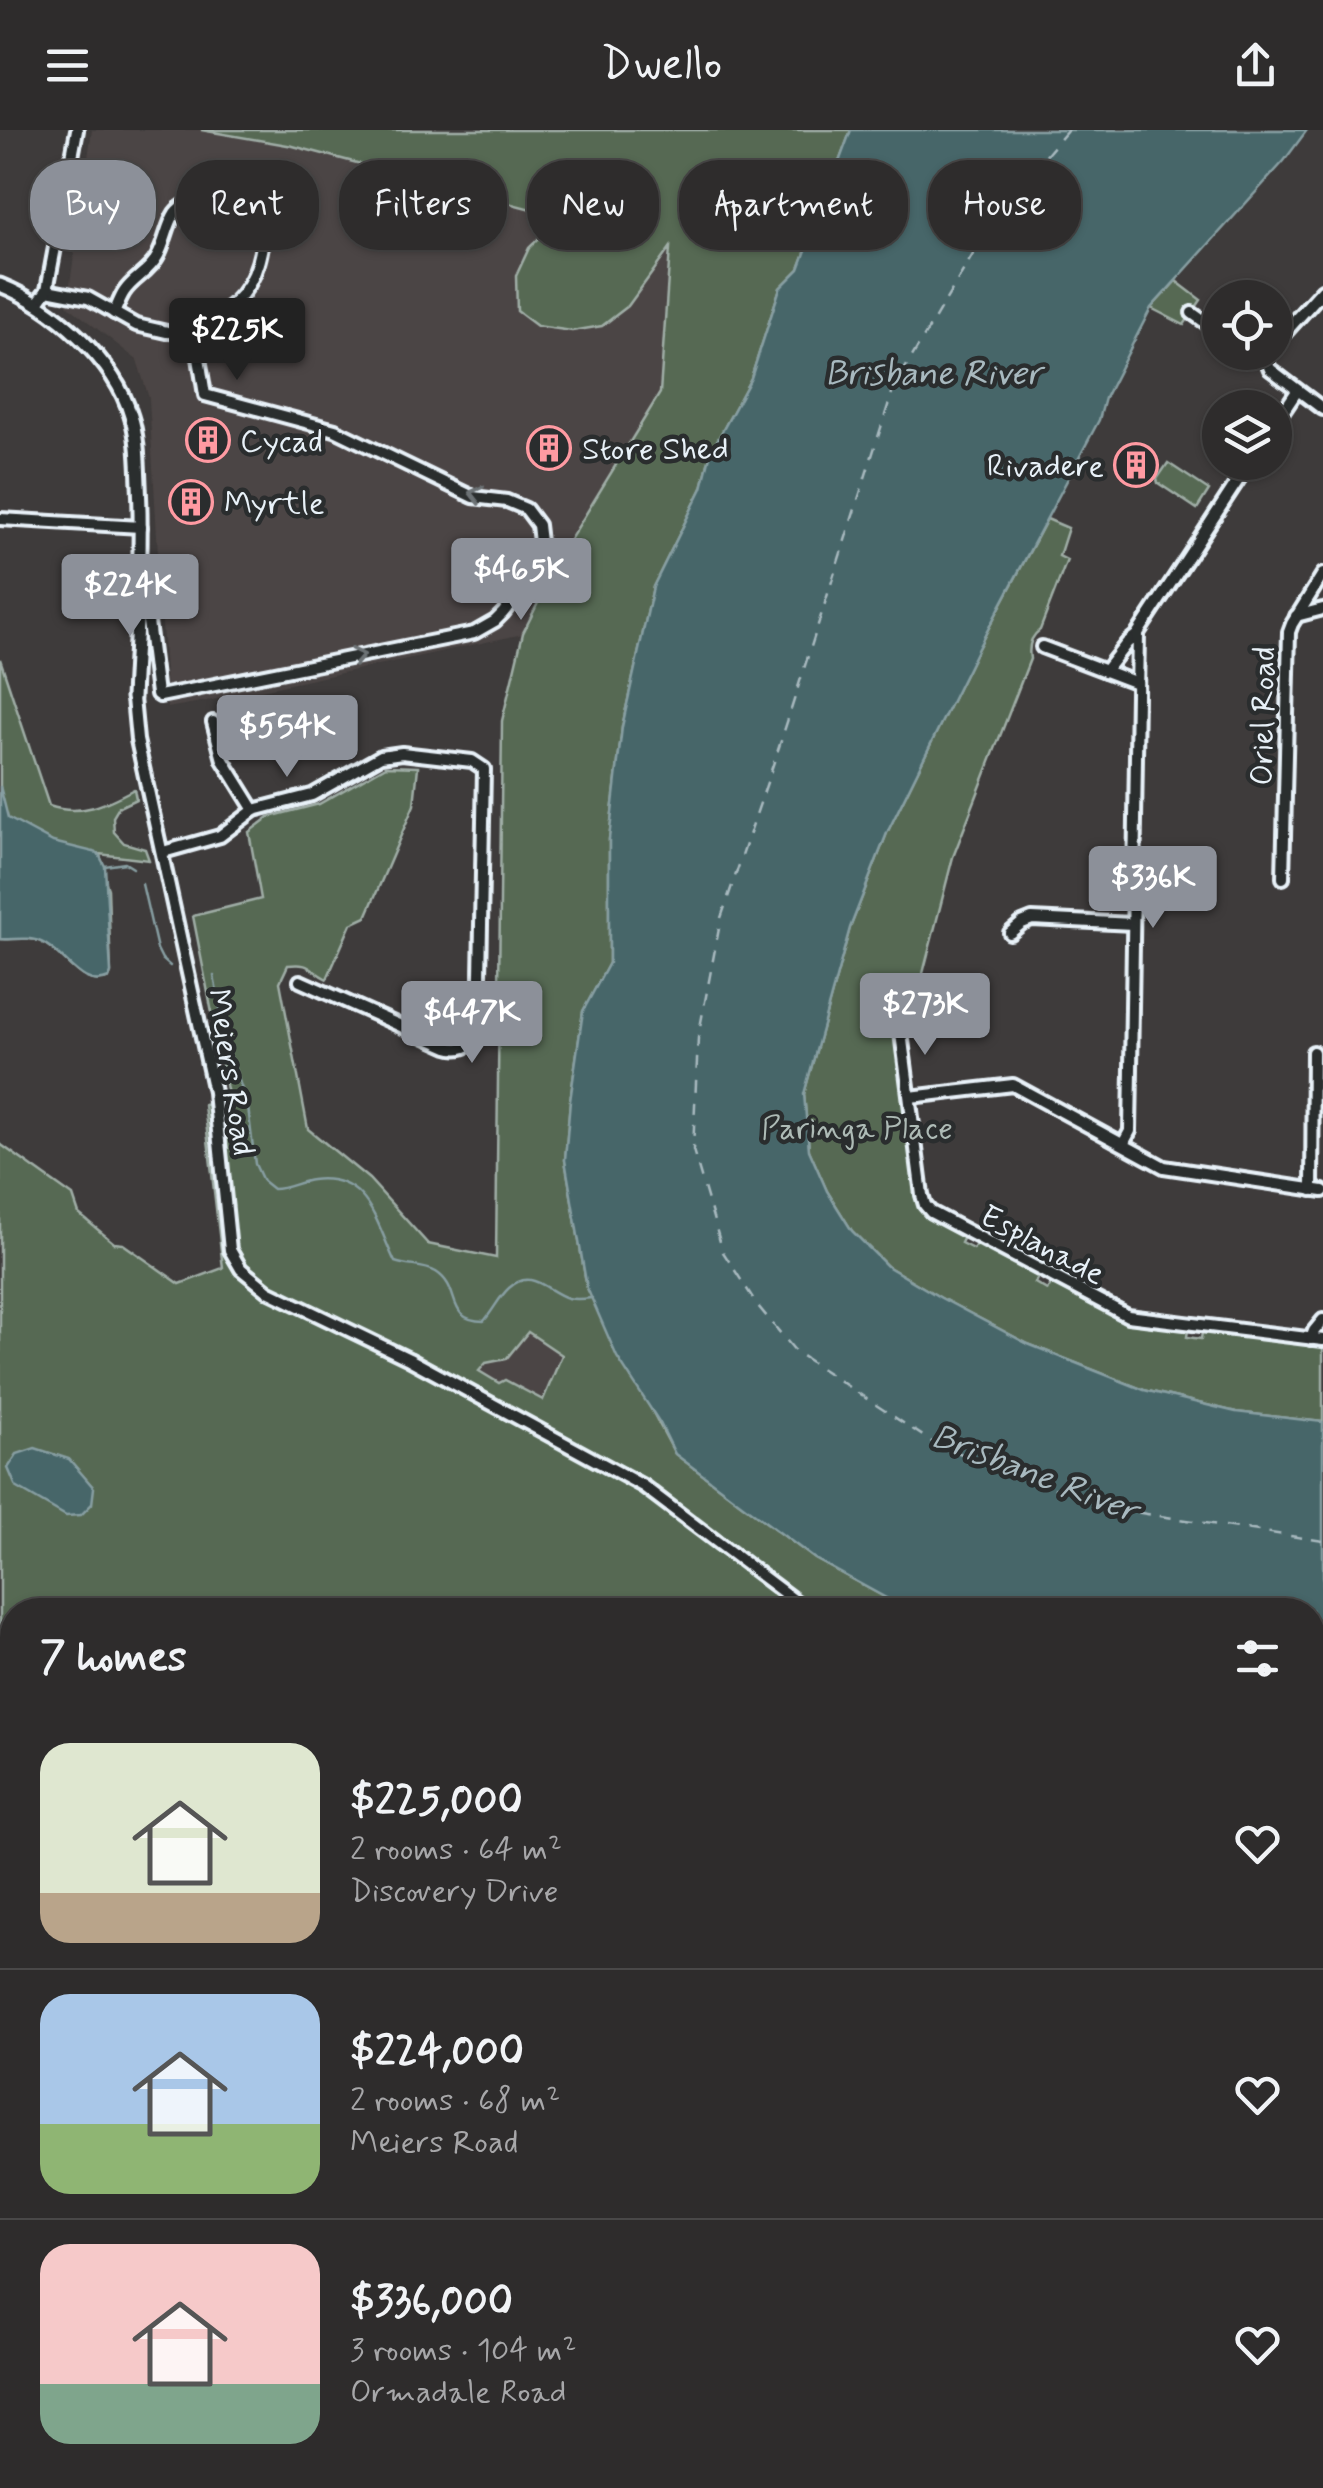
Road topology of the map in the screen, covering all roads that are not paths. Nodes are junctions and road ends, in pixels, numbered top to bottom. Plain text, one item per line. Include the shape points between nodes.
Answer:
1 (78, 130) edge
2 (0, 284) edge
3 (47, 290) junction
4 (1323, 290) edge
5 (37, 304) junction
6 (114, 313) junction
7 (1192, 313) dead end
8 (1202, 320) edge
9 (1292, 324) edge
10 (195, 333) junction
11 (1273, 370) edge
12 (1297, 391) junction
13 (1292, 398) edge
14 (1323, 409) edge
15 (1238, 480) edge
16 (0, 519) edge
17 (142, 527) junction
18 (140, 556) junction
19 (1323, 574) edge
20 (1323, 608) edge
21 (1296, 616) junction
22 (1138, 633) junction
23 (1042, 647) dead end
24 (1105, 671) junction
25 (1136, 683) junction
26 (132, 698) joint
27 (213, 722) dead end
28 (254, 810) junction
29 (162, 852) junction
30 (1283, 878) dead end
31 (1133, 924) junction
32 (1010, 933) dead end
33 (300, 982) dead end
34 (900, 1025) dead end
35 (1313, 1052) dead end
36 (910, 1098) junction
37 (1123, 1144) junction
38 (1318, 1191) edge
39 (1323, 1320) edge
40 (1317, 1340) edge
41 (790, 1598) edge

1 - 3 street
2 - 5 street, Meiers Road
3 - 5 street
3 - 6 street via 88,298
4 - 9 street
5 - 17 street, Meiers Road via 78,336 118,386 132,417
6 - 10 street via 136,325
6 - 10 street via 124,292 154,263 184,204 266,214 248,287
7 - 8 street
18 -> 10 street via 160,696 474,633 514,600 540,551 538,524 507,501 473,497 335,430 204,395
11 - 12 street
12 - 13 street
12 - 14 street
15 - 22 street
16 - 17 street
17 - 18 street, Meiers Road
18 - 26 street, Meiers Road
19 - 21 street, Oriel Road
20 - 21 street, Oriel Road
21 - 30 street, Oriel Road via 1289,632
22 - 24 street
22 - 25 street
23 - 24 street
24 - 25 street
25 - 31 street
26 - 29 street, Meiers Road
27 - 28 street via 220,756
28 - 29 street via 220,836
28 - 33 street via 312,795 390,754 472,762 484,769 479,1018 472,1043 454,1049
29 - 41 street, Meiers Road via 214,1092 230,1250 241,1269 268,1291 643,1486
31 - 32 street via 1032,919
31 - 37 street via 1130,1131
34 - 36 street, Esplanade
35 - 38 street
36 - 37 street via 1013,1085
36 - 40 street, Esplanade via 922,1196 931,1212 1128,1316
37 - 38 street via 1176,1170
39 - 40 street via 1314,1330

